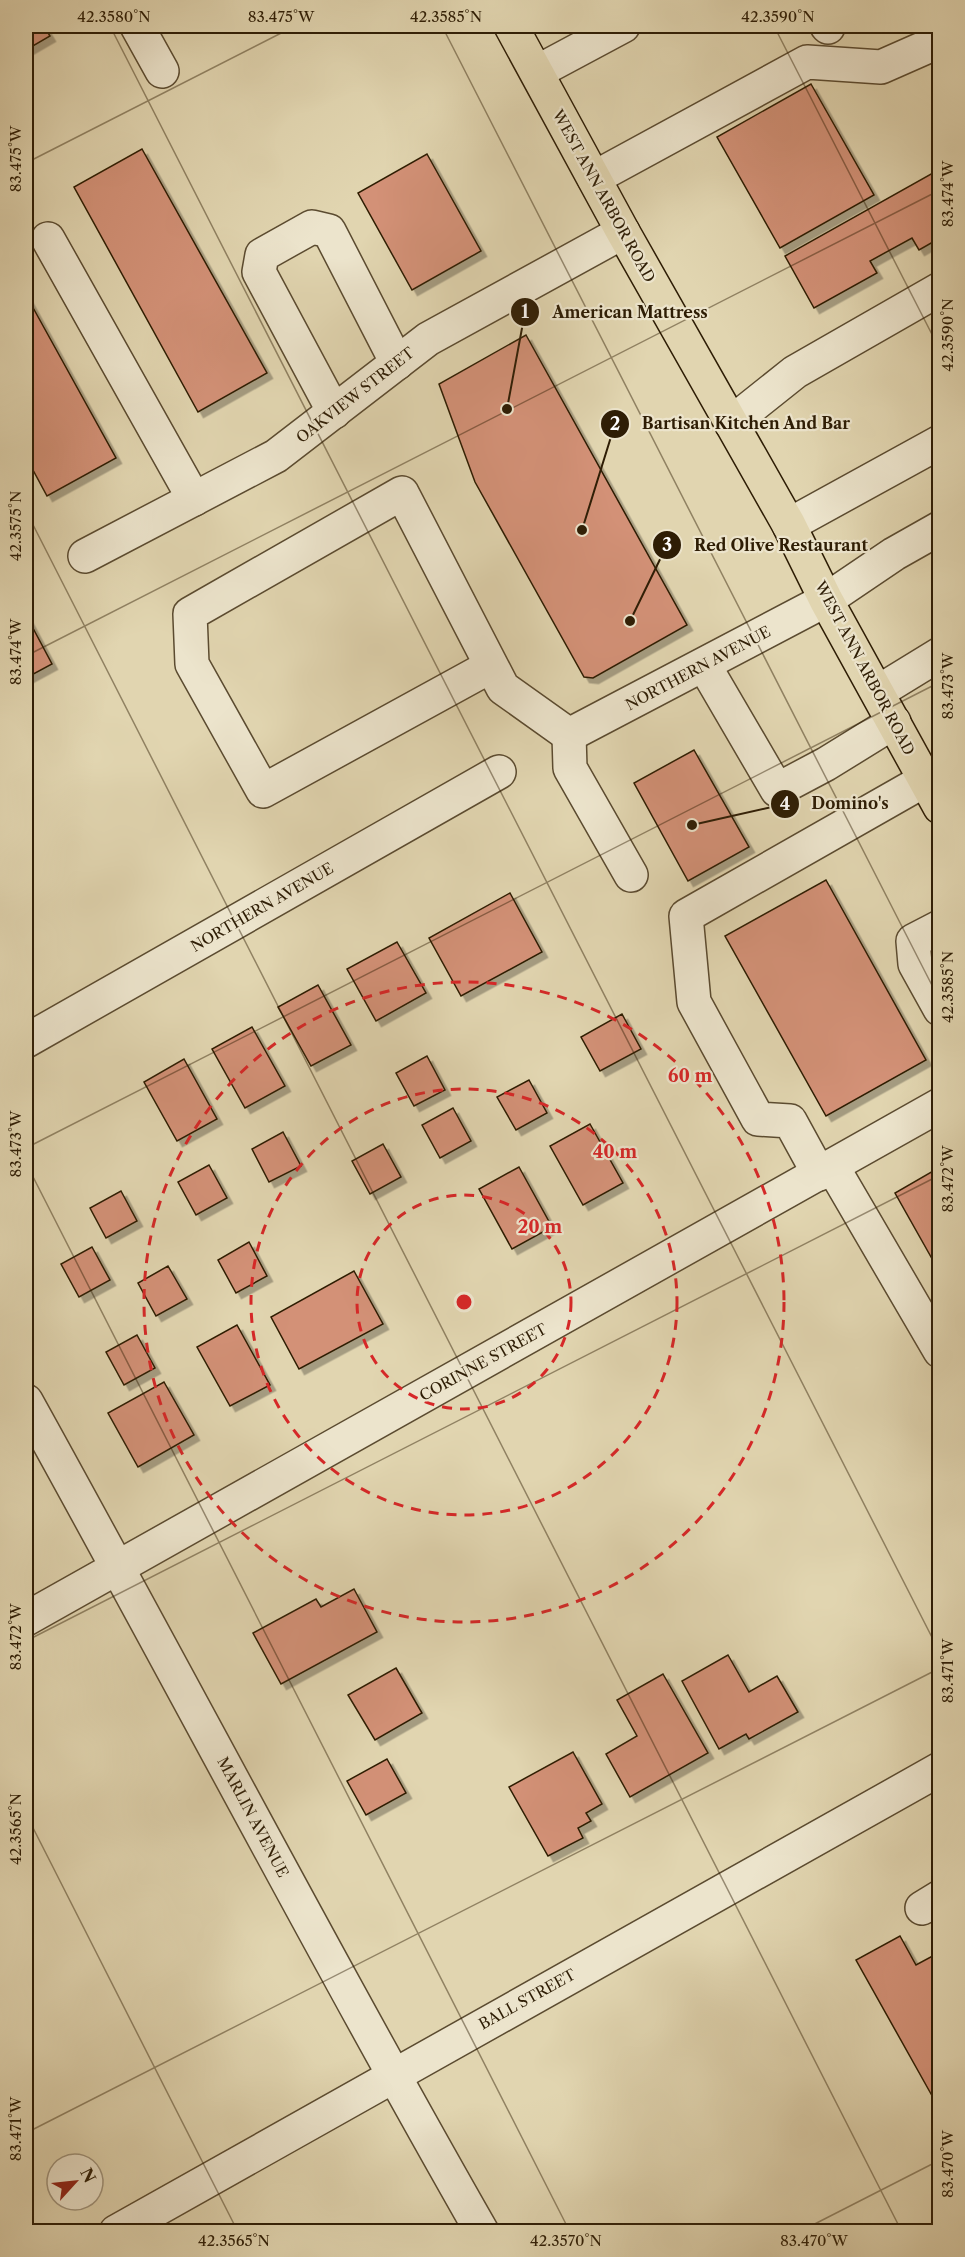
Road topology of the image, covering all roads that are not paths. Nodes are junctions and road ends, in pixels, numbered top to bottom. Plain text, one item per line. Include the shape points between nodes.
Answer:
1 (137, 26) edge
2 (511, 26) edge
3 (623, 26) edge
4 (939, 40) edge
5 (162, 72) dead end
6 (537, 72) junction
7 (594, 178) junction
8 (623, 232) junction
9 (48, 239) dead end
10 (939, 289) edge
11 (397, 363) junction
12 (334, 412) junction
13 (731, 423) junction
14 (939, 442) edge
15 (195, 498) junction
16 (789, 525) junction
17 (939, 528) edge
18 (85, 556) dead end
19 (826, 600) junction
20 (939, 654) edge
21 (704, 665) junction
22 (491, 666) junction
23 (878, 692) junction
24 (894, 722) junction
25 (569, 735) junction
26 (499, 772) dead end
27 (932, 793) edge
28 (631, 875) dead end
29 (939, 927) edge
30 (939, 1009) edge
31 (26, 1041) edge
32 (939, 1105) edge
33 (825, 1170) junction
34 (934, 1330) edge
35 (26, 1401) edge
36 (118, 1567) junction
37 (26, 1619) edge
38 (939, 1769) edge
39 (393, 2075) junction
40 (116, 2232) edge
41 (482, 2232) edge

1 - 5 street
2 - 6 main road, WEST ANN ARBOR ROAD
3 - 6 street
4 - 7 street via 881,67 807,62
6 - 7 main road, WEST ANN ARBOR ROAD
7 - 8 main road, WEST ANN ARBOR ROAD
8 - 11 street, OAKVIEW STREET via 428,339
8 - 13 main road, WEST ANN ARBOR ROAD
9 - 15 street
10 - 13 street via 795,372
11 - 12 street, OAKVIEW STREET
11 - 12 street via 329,231 312,227 262,255 259,272
12 - 15 street, OAKVIEW STREET via 276,456
13 - 16 main road, WEST ANN ARBOR ROAD
14 - 16 street
15 - 18 street, OAKVIEW STREET
16 - 19 main road, WEST ANN ARBOR ROAD
17 - 19 street, NORTHERN AVENUE
19 - 21 street, NORTHERN AVENUE
19 - 23 main road, WEST ANN ARBOR ROAD
20 - 23 street
21 - 24 street via 777,790
21 - 25 street, NORTHERN AVENUE
22 - 22 street via 402,493 190,614 192,664 263,791
22 - 25 street via 503,688
23 - 24 main road, WEST ANN ARBOR ROAD
24 - 27 main road, WEST ANN ARBOR ROAD
25 - 28 street via 570,768
26 - 31 street, NORTHERN AVENUE
27 - 33 street via 686,916 694,1002 758,1119 790,1121
29 - 30 street via 913,941 915,964
32 - 33 street, CORINNE STREET
33 - 34 street
33 - 36 street, CORINNE STREET
35 - 36 street, MARLIN AVENUE
36 - 37 street, CORINNE STREET
36 - 39 street, MARLIN AVENUE
38 - 39 street, BALL STREET
39 - 40 street, BALL STREET
39 - 41 street, MARLIN AVENUE

